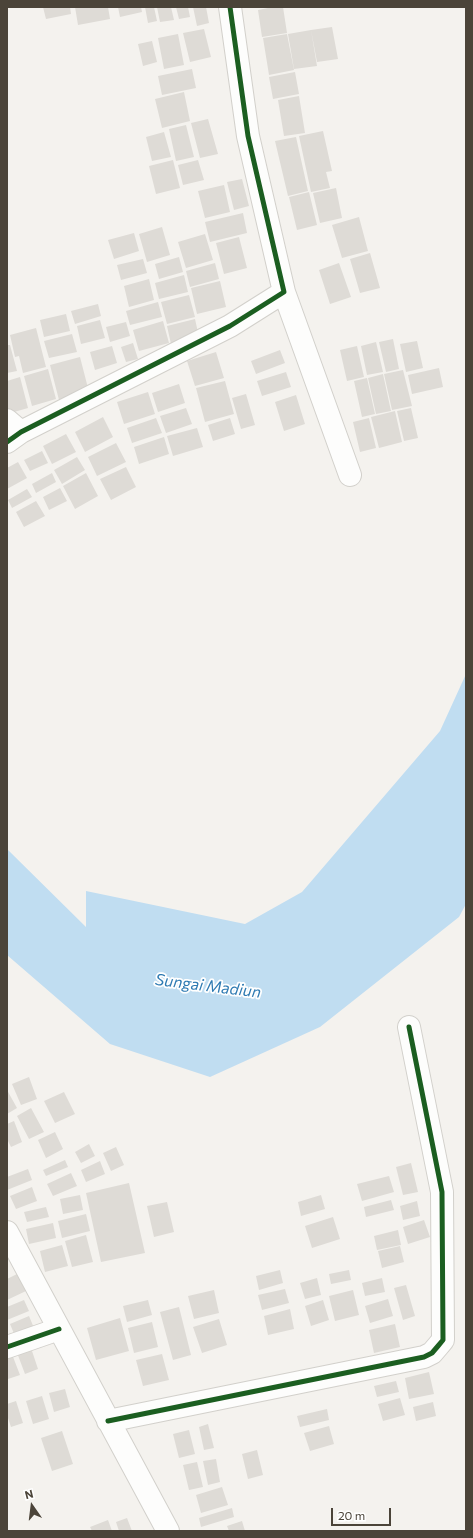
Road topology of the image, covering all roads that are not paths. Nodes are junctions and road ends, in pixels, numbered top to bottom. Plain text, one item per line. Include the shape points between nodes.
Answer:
1 (230, 7) edge
2 (284, 292) junction
3 (12, 432) edge
4 (350, 475) dead end
5 (409, 1027) dead end
6 (7, 1232) edge
7 (59, 1329) junction
8 (7, 1347) edge
9 (108, 1421) junction
10 (168, 1531) edge

1 - 2 street via 248,136
2 - 3 street via 230,326
2 - 4 street
5 - 9 street via 442,1192 442,1340 432,1354
6 - 7 street
7 - 8 street
7 - 9 street
9 - 10 street

